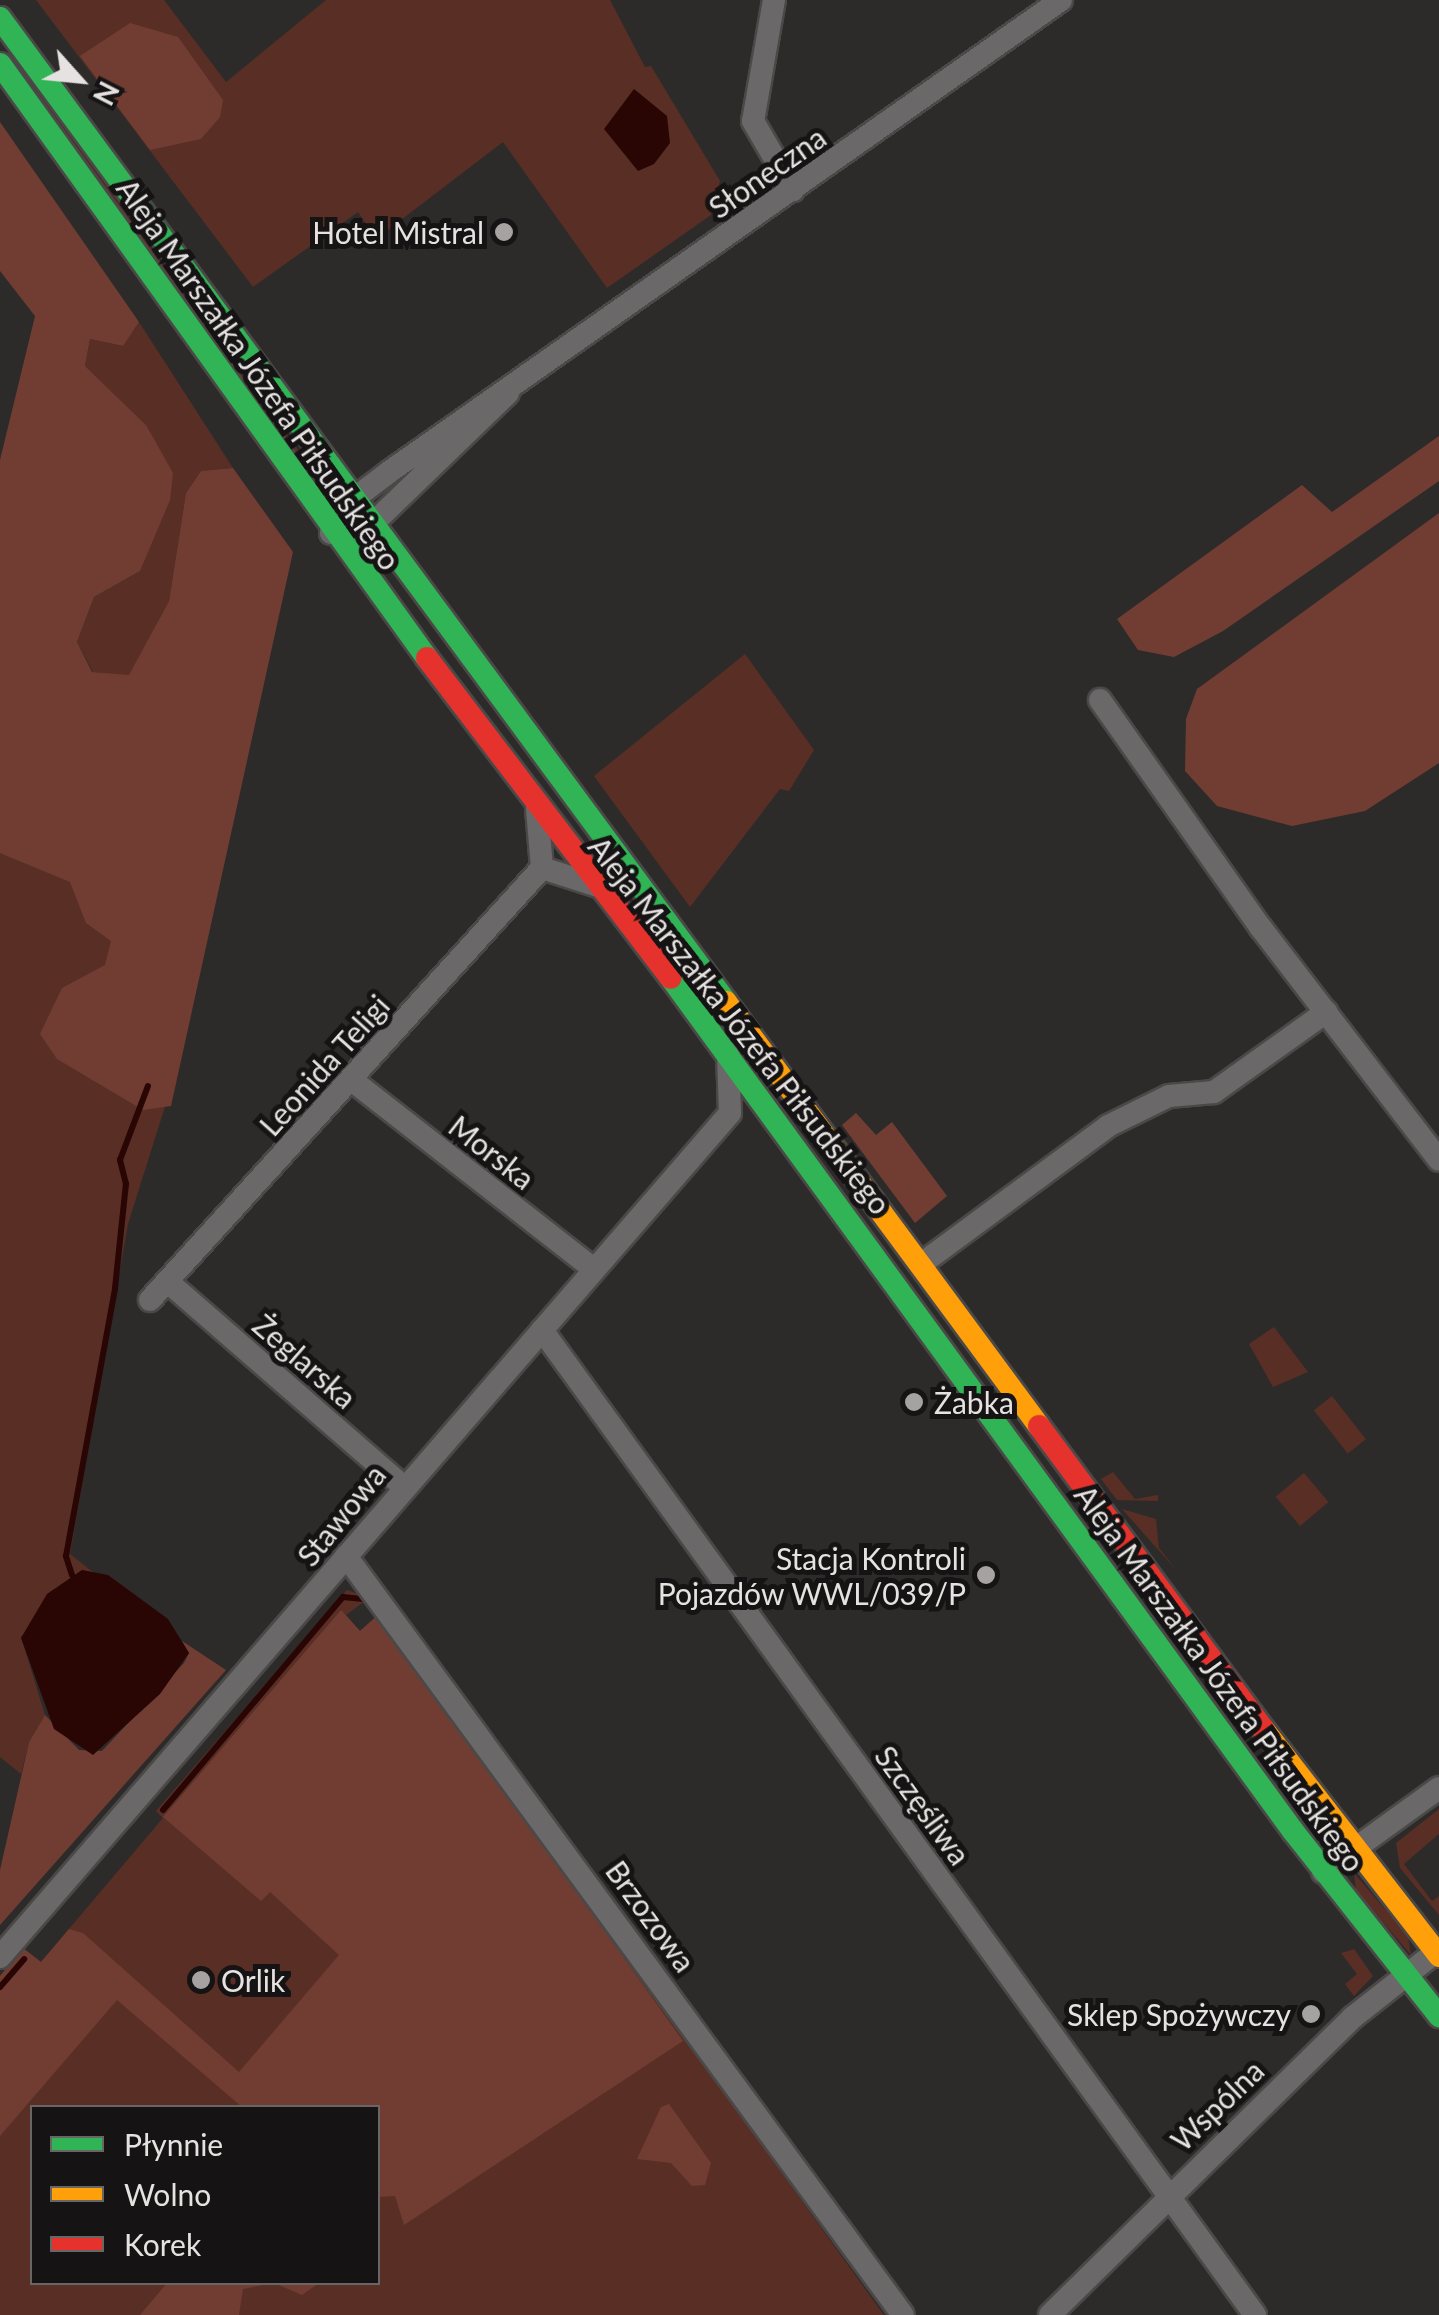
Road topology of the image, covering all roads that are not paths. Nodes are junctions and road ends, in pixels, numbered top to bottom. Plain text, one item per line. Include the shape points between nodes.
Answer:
1 (774, 0) edge
2 (1061, 0) edge
3 (0, 18) edge
4 (0, 64) edge
5 (793, 190) junction
6 (508, 393) junction
7 (356, 498) junction
8 (375, 522) junction
9 (331, 533) junction
10 (1100, 700) dead end
11 (537, 809) junction
12 (542, 868) junction
13 (595, 885) junction
14 (1326, 1012) junction
15 (728, 1052) junction
16 (353, 1081) junction
17 (730, 1113) junction
18 (781, 1121) junction
19 (1439, 1160) edge
20 (921, 1264) junction
21 (594, 1269) junction
22 (168, 1282) junction
23 (150, 1300) dead end
24 (542, 1330) junction
25 (403, 1486) junction
26 (346, 1556) junction
27 (1439, 1788) edge
28 (1354, 1850) junction
29 (1323, 1872) junction
30 (1438, 1954) edge
31 (0, 1957) edge
32 (1406, 1976) junction
33 (1439, 2016) edge
34 (1168, 2193) junction
35 (903, 2315) edge
36 (1050, 2315) edge
37 (1255, 2315) edge

1 - 5 street via 753,122
2 - 5 street, Słoneczna
3 - 7 main road, Aleja Marszałka Józefa Piłsudskiego
4 - 9 main road, Aleja Marszałka Józefa Piłsudskiego
5 - 6 street, Słoneczna
6 - 7 street, Słoneczna
6 - 8 street, Słoneczna
7 - 8 main road, Aleja Marszałka Józefa Piłsudskiego
7 - 9 street, Słoneczna
8 - 9 street via 358,535
8 - 20 main road, Aleja Marszałka Józefa Piłsudskiego
9 - 11 main road, Aleja Marszałka Józefa Piłsudskiego
10 - 14 street
11 - 12 street
11 - 13 main road, Aleja Marszałka Józefa Piłsudskiego
12 - 13 street
12 - 16 street, Leonida Teligi
13 - 15 main road, Aleja Marszałka Józefa Piłsudskiego
14 - 19 street
14 - 20 street via 1214,1092 1169,1096 1108,1126
15 - 17 street
15 - 18 main road, Aleja Marszałka Józefa Piłsudskiego
16 - 21 street, Morska
16 - 22 street, Leonida Teligi
17 - 18 street
17 - 21 street, Stawowa
18 - 29 main road, Aleja Marszałka Józefa Piłsudskiego
20 - 28 main road, Aleja Marszałka Józefa Piłsudskiego
21 - 24 street, Stawowa
22 - 23 street, Leonida Teligi
22 - 25 street, Żeglarska
24 - 25 street, Stawowa
24 - 34 street, Szczęśliwa
25 - 26 street, Stawowa
26 - 31 street, Stawowa
26 - 35 street, Brzozowa
27 - 28 street
28 - 29 street
28 - 30 main road, Aleja Marszałka Józefa Piłsudskiego
29 - 32 main road, Aleja Marszałka Józefa Piłsudskiego
30 - 32 street, Wspólna
32 - 33 main road, Aleja Marszałka Józefa Piłsudskiego
32 - 34 street, Wspólna via 1352,2018
34 - 36 street, Wspólna
34 - 37 street, Szczęśliwa

